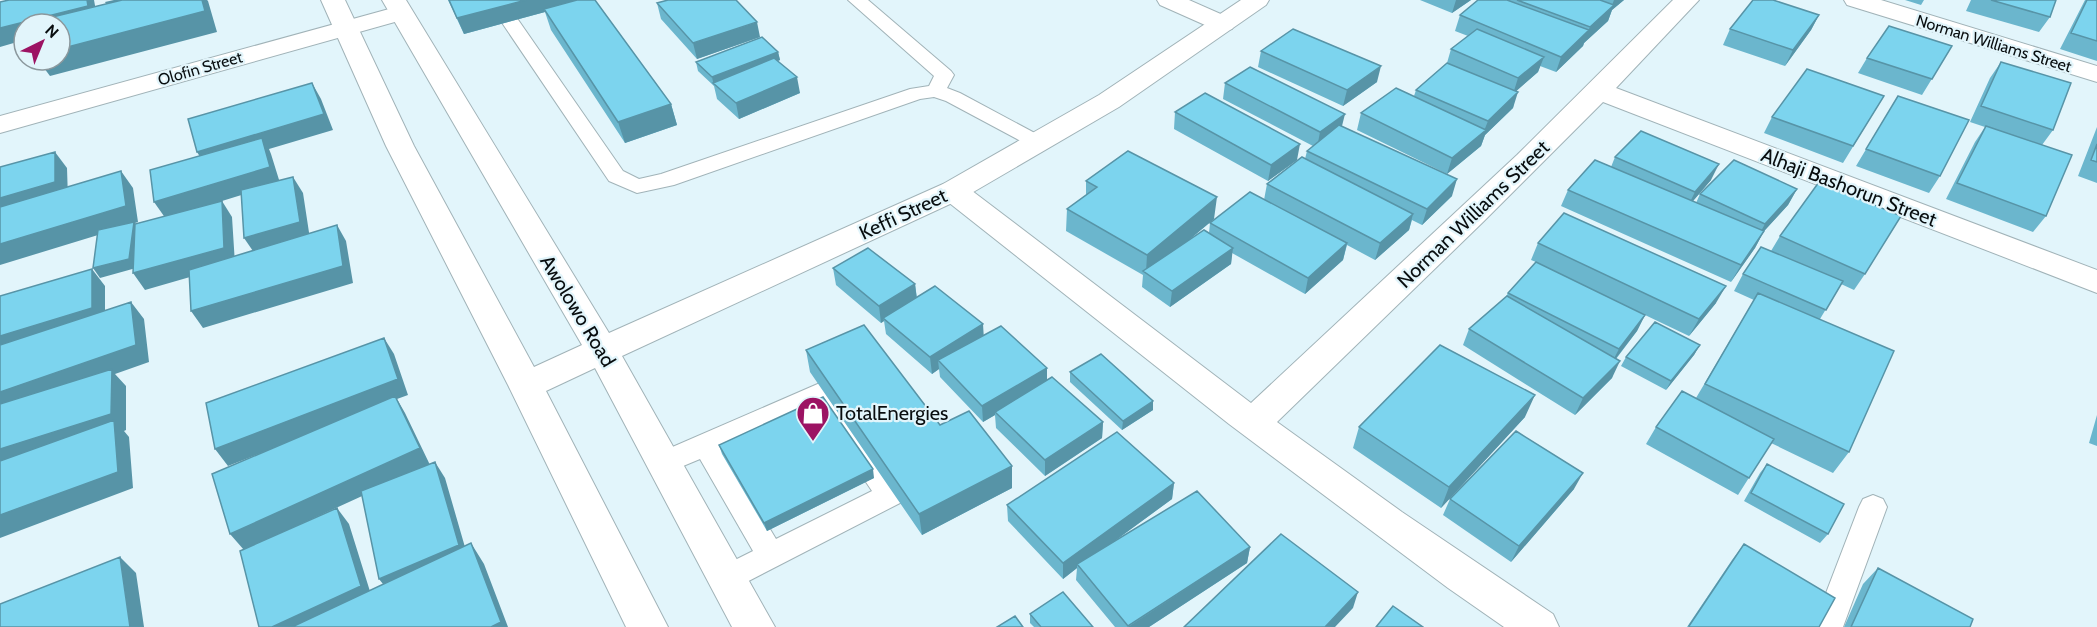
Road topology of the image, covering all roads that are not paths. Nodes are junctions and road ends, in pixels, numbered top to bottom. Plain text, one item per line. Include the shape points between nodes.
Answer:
1 (333, 0) edge
2 (857, 0) edge
3 (1169, 0) edge
4 (1257, 0) edge
5 (1687, 0) edge
6 (1856, 0) edge
7 (499, 4) edge
8 (397, 6) edge
9 (1223, 24) junction
10 (345, 27) junction
11 (2097, 74) edge
12 (1600, 91) junction
13 (936, 92) junction
14 (0, 125) edge
15 (1037, 142) junction
16 (953, 191) junction
17 (2097, 282) edge
18 (602, 350) junction
19 (526, 385) junction
20 (1253, 423) junction
21 (705, 444) junction
22 (664, 463) junction
23 (1873, 507) dead end
24 (771, 556) junction
25 (727, 578) junction
26 (647, 627) edge
27 (754, 627) edge
28 (1538, 627) edge
29 (1828, 627) edge

1 - 10 main road
2 - 13 lane via 944,75
3 - 9 main road
4 - 9 main road, Keffi Street
5 - 12 main road, Norman Williams Street
6 - 11 main road, Norman Williams Street
7 - 13 lane via 616,176 637,186 666,180 917,93
8 - 10 main road, Olofin Street
8 - 18 main road, Awolowo Road
9 - 15 main road, Keffi Street via 1109,101
10 - 14 main road, Olofin Street
10 - 19 main road via 400,147
12 - 17 main road, Alhaji Bashorun Street
12 - 20 main road, Norman Williams Street
13 - 15 lane via 953,97
15 - 16 main road, Keffi Street
16 - 18 main road, Keffi Street
16 - 20 main road
18 - 19 main road, Keffi Street
18 - 22 main road, Awolowo Road
19 - 26 main road
20 - 28 main road
21 - 22 lane
21 - 24 lane via 732,480
21 - 24 lane via 820,393 890,495
22 - 25 main road, Awolowo Road
23 - 29 lane
24 - 25 lane
25 - 27 main road, Awolowo Road

